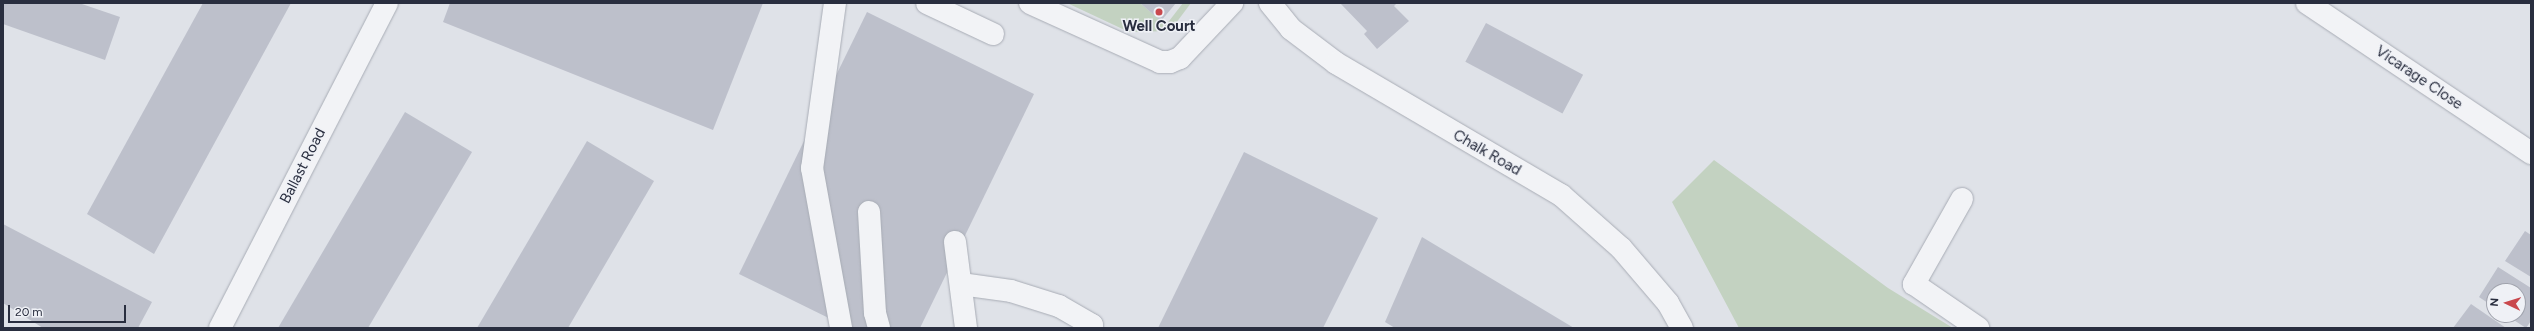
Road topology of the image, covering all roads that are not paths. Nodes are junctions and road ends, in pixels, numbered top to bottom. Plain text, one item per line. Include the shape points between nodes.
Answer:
1 (387, 3) edge
2 (835, 3) edge
3 (927, 3) edge
4 (1030, 3) edge
5 (1232, 3) edge
6 (1270, 3) edge
7 (2307, 3) edge
8 (993, 34) dead end
9 (2531, 153) edge
10 (1962, 199) dead end
11 (869, 212) dead end
12 (955, 242) dead end
13 (961, 284) junction
14 (220, 328) edge
15 (841, 328) edge
16 (880, 328) edge
17 (966, 328) edge
18 (1090, 328) edge
19 (1682, 328) edge
20 (1978, 328) edge

1 - 14 street, Ballast Road
2 - 15 street via 812,168
3 - 8 street
4 - 5 street via 1160,62 1170,62 1180,58
6 - 19 street, Chalk Road via 1291,29 1336,63 1561,195 1622,248 1668,303
7 - 9 street, Vicarage Close
10 - 20 street via 1914,284
11 - 16 street via 875,313
12 - 13 street
13 - 17 street
13 - 18 street via 1011,291 1059,306 1092,325

